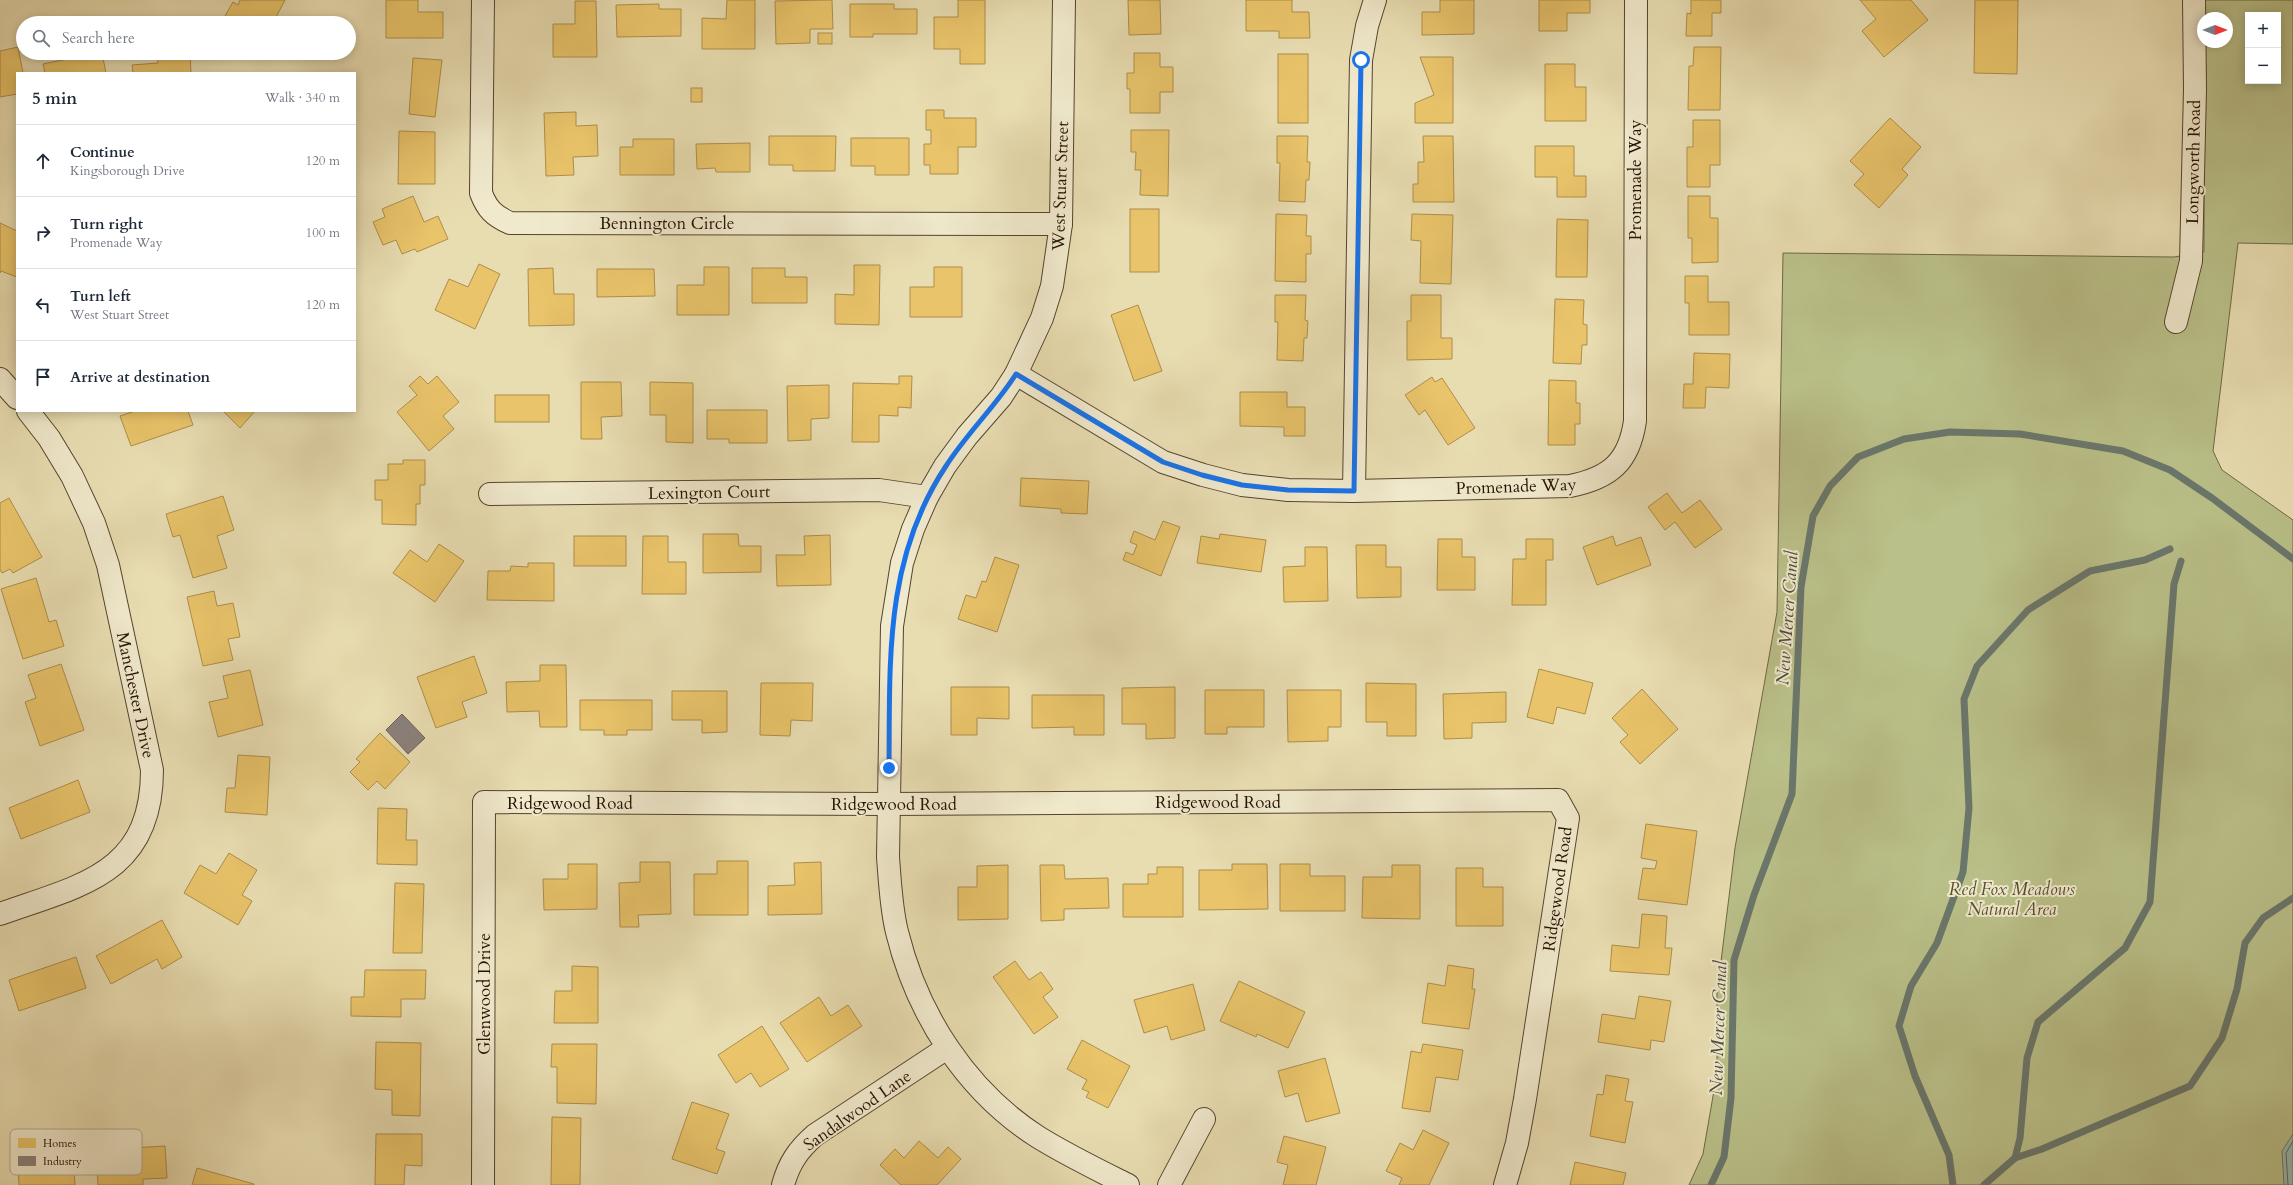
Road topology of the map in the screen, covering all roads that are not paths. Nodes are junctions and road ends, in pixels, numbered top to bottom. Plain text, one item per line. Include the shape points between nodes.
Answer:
1 (483, 0) edge
2 (1064, 0) edge
3 (1375, 0) edge
4 (1636, 0) edge
5 (2194, 0) edge
6 (1061, 224) junction
7 (2176, 322) dead end
8 (1016, 374) junction
9 (29, 412) edge
10 (1354, 491) junction
11 (490, 494) dead end
12 (927, 497) junction
13 (484, 802) joint
14 (888, 804) junction
15 (0, 914) edge
16 (947, 1048) junction
17 (1204, 1119) dead end
18 (483, 1185) edge
19 (783, 1185) edge
20 (1128, 1185) edge
21 (1169, 1185) edge
22 (1505, 1185) edge

1 - 6 street, Bennington Circle via 481,193 491,212 510,223
2 - 6 street, West Stuart Street
3 - 10 street via 1361,60
4 - 10 street, Promenade Way via 1634,421 1632,439 1625,456 1613,470 1593,482 1570,486
5 - 7 street, Longworth Road via 2195,89 2191,261
6 - 8 street, West Stuart Street via 1052,286 1040,324
8 - 10 street, Promenade Way via 1163,462 1242,485 1288,490
8 - 12 street, West Stuart Street via 1001,397 945,466
9 - 15 street, Manchester Drive via 49,438 72,476 94,523 108,565 152,770 152,793 146,820 118,862 100,876 85,883
11 - 12 street, Lexington Court via 879,490
12 - 14 street, West Stuart Street via 902,563 895,596 890,671
13 - 14 street, Ridgewood Road
13 - 18 street, Glenwood Drive
14 - 16 street, West Stuart Street via 890,892 896,931 909,973 925,1010
14 - 22 street, Ridgewood Road via 1558,800 1568,818 1524,1106
16 - 19 street, Sandalwood Lane via 815,1135 799,1149 788,1166
16 - 20 street, West Stuart Street via 1000,1108 1030,1131 1071,1157
17 - 21 street

